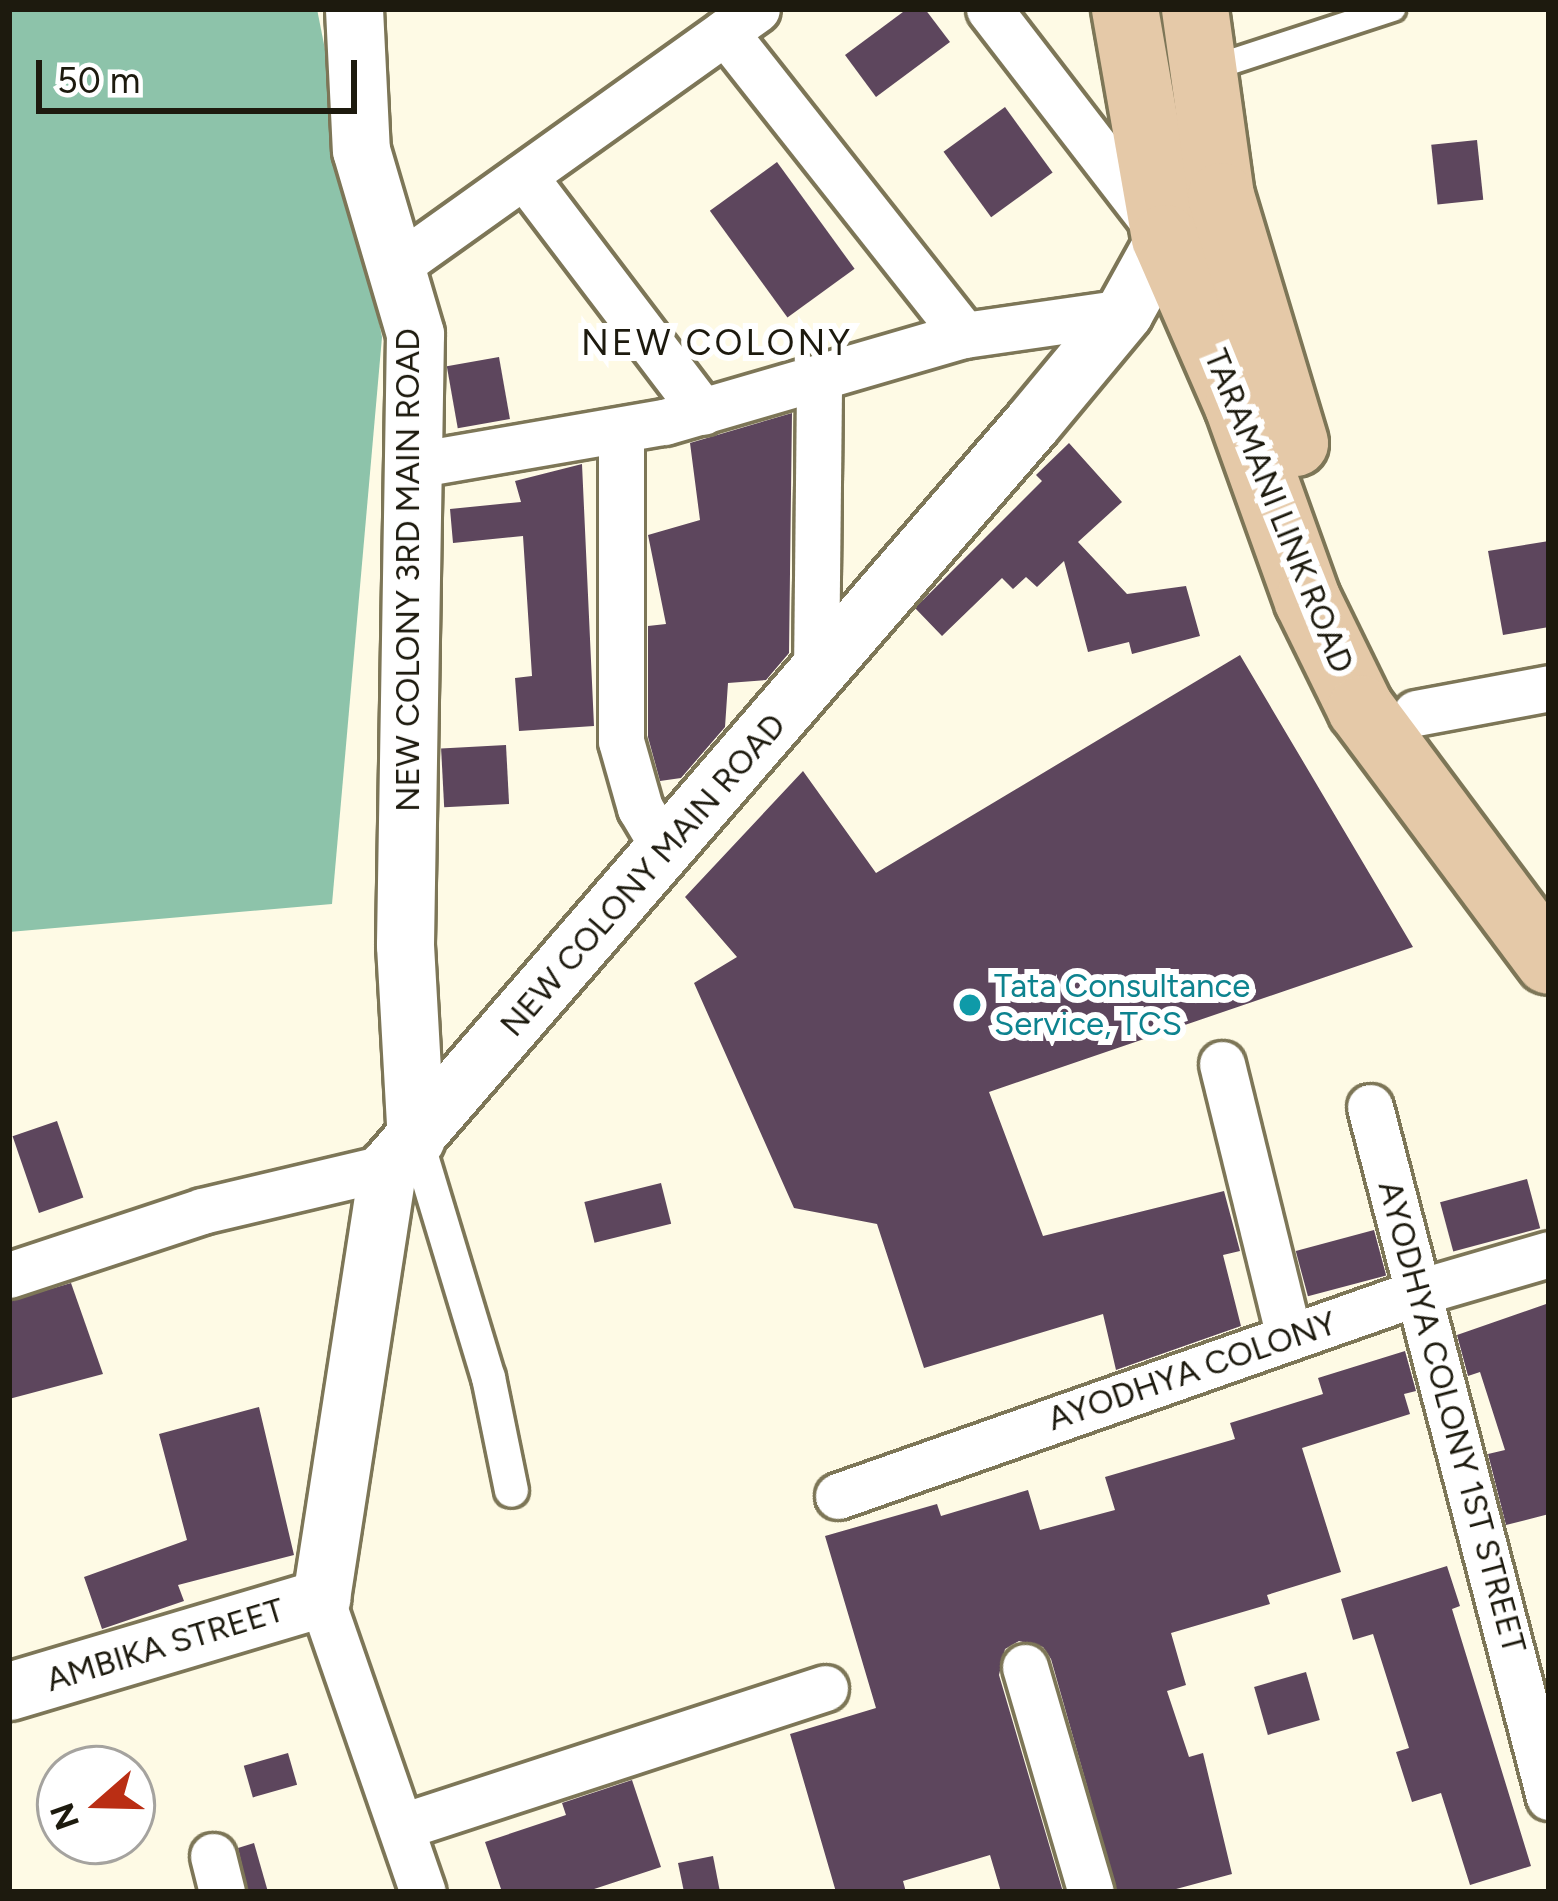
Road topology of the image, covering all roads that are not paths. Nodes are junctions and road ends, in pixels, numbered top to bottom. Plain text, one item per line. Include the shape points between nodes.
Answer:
1 (354, 9) edge
2 (989, 9) edge
3 (1125, 9) edge
4 (1393, 9) edge
5 (741, 21) edge
6 (1199, 40) edge
7 (524, 176) junction
8 (1165, 238) junction
9 (397, 266) junction
10 (1124, 312) junction
11 (964, 335) junction
12 (819, 380) junction
13 (703, 412) junction
14 (621, 430) junction
15 (414, 465) junction
16 (816, 674) junction
17 (1549, 688) edge
18 (1416, 713) junction
19 (665, 850) junction
20 (1549, 891) edge
21 (1549, 961) edge
22 (1222, 1064) dead end
23 (1370, 1107) dead end
24 (402, 1153) junction
25 (1549, 1254) edge
26 (9, 1275) edge
27 (1422, 1291) junction
28 (1289, 1336) junction
29 (512, 1490) dead end
30 (838, 1496) dead end
31 (321, 1598) junction
32 (1025, 1666) dead end
33 (825, 1688) dead end
34 (9, 1691) edge
35 (1549, 1797) edge
36 (403, 1826) junction
37 (423, 1892) edge
38 (1091, 1892) edge

1 - 9 street, NEW COLONY 3RD MAIN ROAD via 361,150
2 - 8 street
3 - 8 main road, TARAMANI LINK ROAD
4 - 6 lane
5 - 7 street
5 - 11 street
6 - 18 main road, TARAMANI LINK ROAD via 1221,196 1281,405 1347,583
7 - 9 street
7 - 13 street
8 - 10 street, NEW COLONY MAIN ROAD
8 - 21 main road, TARAMANI LINK ROAD via 1238,406 1308,601 1361,709
9 - 15 street, NEW COLONY 3RD MAIN ROAD via 415,334
10 - 11 street
10 - 16 street, NEW COLONY MAIN ROAD
11 - 12 street
12 - 13 street
12 - 16 street
13 - 14 street
14 - 15 street
14 - 19 street via 621,741 640,808
15 - 24 street, NEW COLONY 3RD MAIN ROAD
16 - 19 street, NEW COLONY MAIN ROAD
17 - 18 street
18 - 20 main road, TARAMANI LINK ROAD via 1476,804
19 - 24 street, NEW COLONY MAIN ROAD
22 - 28 street
23 - 27 street, AYODHYA COLONY 1ST STREET
24 - 26 street
24 - 29 street via 470,1312
24 - 31 street
25 - 27 street, AYODHYA COLONY
27 - 28 street, AYODHYA COLONY
27 - 35 street, AYODHYA COLONY 1ST STREET
28 - 30 street, AYODHYA COLONY
31 - 34 street, AMBIKA STREET
31 - 36 street
32 - 38 street
33 - 36 street
36 - 37 street

